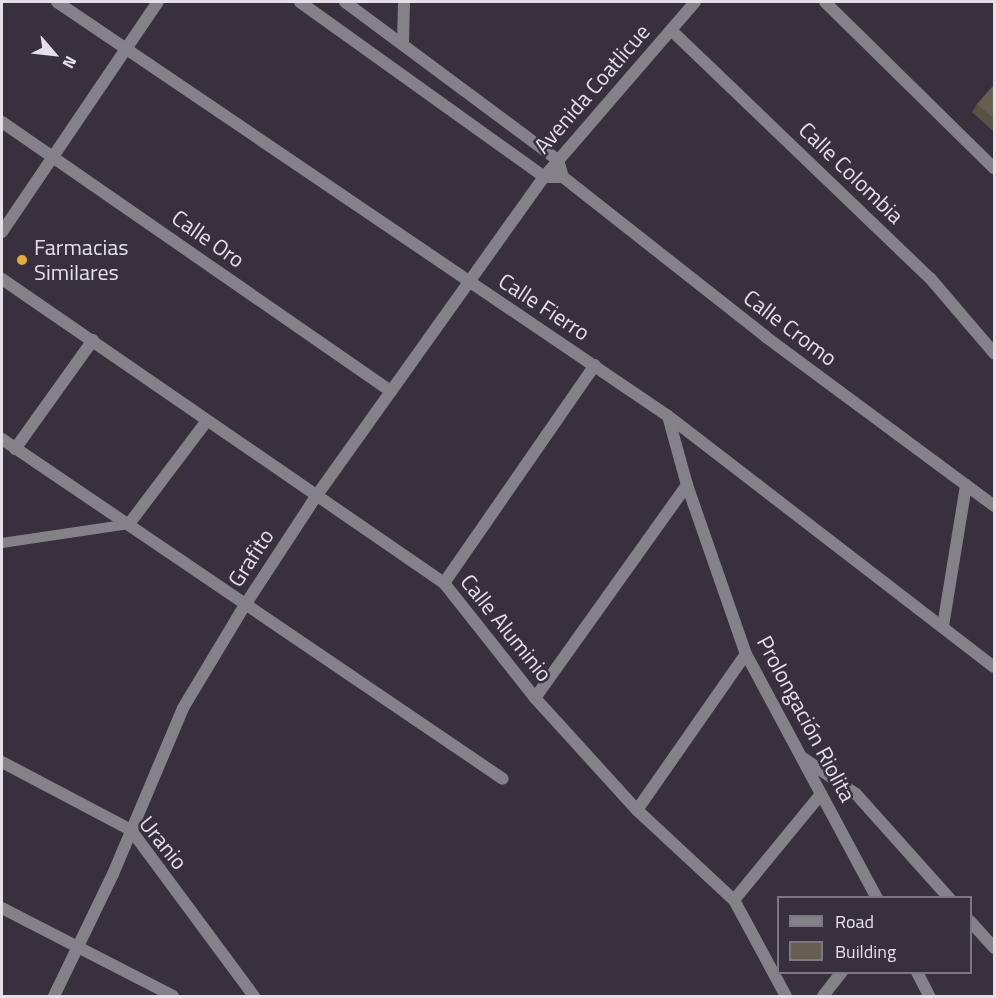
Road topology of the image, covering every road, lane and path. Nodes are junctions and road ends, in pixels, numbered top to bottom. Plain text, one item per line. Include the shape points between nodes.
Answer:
1 (57, 2) edge
2 (158, 2) edge
3 (300, 2) edge
4 (345, 2) edge
5 (404, 2) edge
6 (695, 2) edge
7 (825, 2) edge
8 (671, 30) junction
9 (403, 43) junction
10 (125, 49) junction
11 (2, 122) edge
12 (53, 158) junction
13 (558, 160) junction
14 (994, 168) edge
15 (544, 177) junction
16 (563, 177) junction
17 (2, 232) edge
18 (2, 279) edge
19 (467, 282) junction
20 (93, 340) junction
21 (994, 353) edge
22 (595, 365) junction
23 (391, 391) junction
24 (668, 416) junction
25 (206, 422) junction
26 (2, 439) edge
27 (15, 449) junction
28 (687, 485) junction
29 (966, 485) junction
30 (317, 495) junction
31 (994, 506) edge
32 (129, 524) junction
33 (2, 543) edge
34 (444, 583) junction
35 (245, 605) junction
36 (943, 626) junction
37 (746, 654) junction
38 (994, 667) edge
39 (535, 698) junction
40 (799, 756) junction
41 (2, 762) edge
42 (503, 779) dead end
43 (821, 794) junction
44 (636, 810) junction
45 (130, 830) junction
46 (876, 896) edge
47 (948, 896) edge
48 (734, 900) junction
49 (2, 908) edge
50 (972, 923) edge
51 (78, 948) junction
52 (994, 948) edge
53 (840, 974) edge
54 (918, 974) edge
55 (54, 996) edge
56 (173, 996) edge
57 (254, 996) edge
58 (786, 996) edge
59 (823, 996) edge
60 (930, 996) edge

1 - 10 street, Calle Fierro
2 - 10 street
3 - 15 street
4 - 9 street
5 - 9 street
6 - 8 street, Avenida Coatlicue
7 - 14 street
8 - 13 street, Avenida Coatlicue
8 - 21 street, Calle Colombia via 930,278
9 - 13 street
10 - 12 street
10 - 19 street, Calle Fierro
11 - 12 street, Calle Oro
12 - 17 street
12 - 23 street, Calle Oro
13 - 15 street, Avenida Coatlicue
13 - 16 street
15 - 16 street
15 - 19 street, Grafito
16 - 29 street, Calle Cromo via 766,337
18 - 20 street, Calle Aluminio
19 - 22 street, Calle Fierro
19 - 23 street, Grafito
20 - 25 street, Calle Aluminio
20 - 27 street
22 - 24 street, Calle Fierro
22 - 34 street
23 - 30 street, Grafito
24 - 28 street, Prolongación Riolita
24 - 36 street, Calle Fierro
25 - 30 street, Calle Aluminio
25 - 32 street
26 - 27 street
27 - 32 street
28 - 37 street, Prolongación Riolita
28 - 39 street
29 - 31 street, Calle Cromo
29 - 36 street
30 - 34 street, Calle Aluminio
30 - 35 street, Grafito
32 - 33 lane
32 - 35 street
34 - 39 street, Calle Aluminio
35 - 42 street
35 - 45 street, Grafito via 183,708
36 - 38 street, Calle Fierro
37 - 40 street, Prolongación Riolita
37 - 44 street
39 - 44 street, Calle Aluminio
40 - 43 street, Prolongación Riolita
40 - 47 street via 856,795
41 - 45 street, Uranio
43 - 46 street, Prolongación Riolita
43 - 48 street
44 - 48 street, Calle Aluminio
45 - 51 street, Grafito
45 - 57 street, Uranio
48 - 58 street, Calle Aluminio
49 - 51 street
50 - 52 street
51 - 55 street, Grafito
51 - 56 street
53 - 59 street
54 - 60 street

